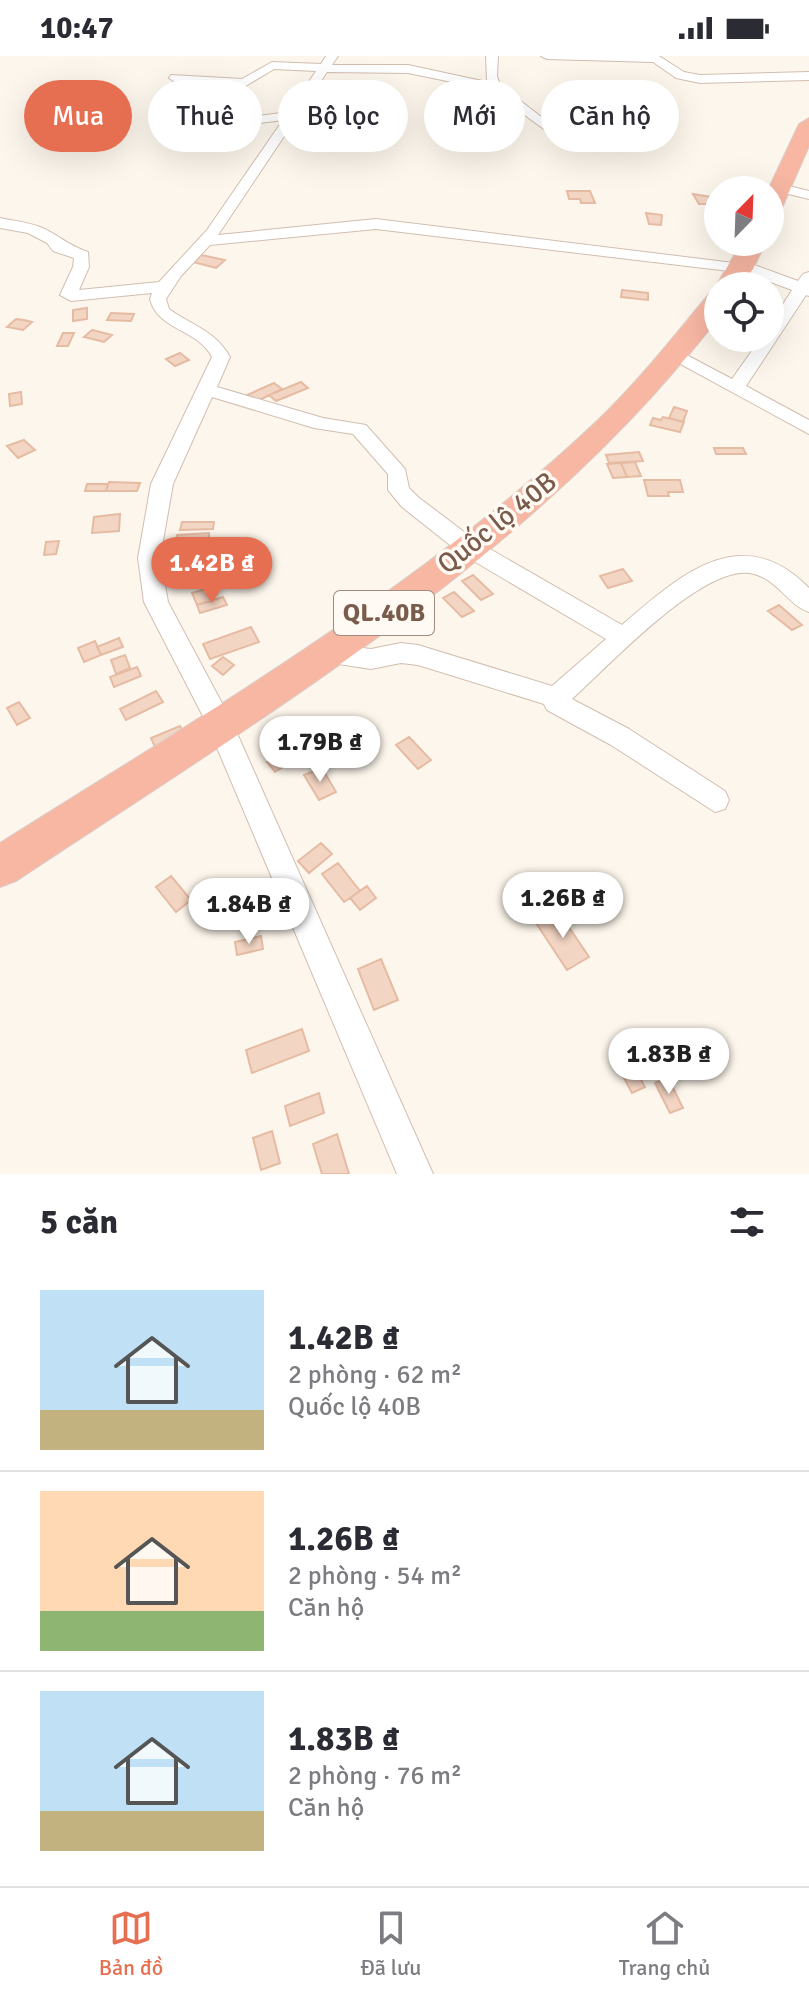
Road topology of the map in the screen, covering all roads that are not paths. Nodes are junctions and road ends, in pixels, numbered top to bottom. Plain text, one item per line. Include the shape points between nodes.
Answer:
1 (492, 56) edge
2 (547, 56) edge
3 (653, 58) edge
4 (327, 64) edge
5 (224, 67) dead end
6 (809, 76) edge
7 (175, 78) dead end
8 (202, 80) edge
9 (216, 80) edge
10 (251, 80) edge
11 (461, 80) edge
12 (492, 80) edge
13 (525, 110) edge
14 (541, 123) edge
15 (809, 124) edge
16 (278, 137) edge
17 (784, 181) edge
18 (784, 189) edge
19 (809, 195) edge
20 (0, 223) edge
21 (206, 241) junction
22 (730, 272) edge
23 (784, 281) edge
24 (807, 285) edge
25 (163, 287) junction
26 (704, 316) edge
27 (673, 355) junction
28 (735, 388) junction
29 (207, 390) junction
30 (809, 428) edge
31 (468, 547) junction
32 (809, 603) edge
33 (624, 638) junction
34 (328, 654) junction
35 (556, 698) junction
36 (219, 722) junction
37 (715, 800) dead end
38 (0, 867) edge
39 (415, 1174) edge

1 - 12 street
2 - 3 street
3 - 6 street via 680,75 700,79
4 - 10 street via 272,65
4 - 11 street via 408,69
5 - 9 street
7 - 8 street
13 - 14 street
15 - 17 highway
16 - 21 street
18 - 19 street
20 - 25 street via 37,231 59,248 82,255 68,295
21 - 22 street via 376,224
21 - 25 street
23 - 24 street
24 - 28 street
25 - 29 street via 161,311 219,350 219,366
26 - 27 highway, Quốc lộ 40B / QL.40B
27 - 28 street
27 - 31 highway, Quốc lộ 40B / QL.40B via 546,485
28 - 30 street
29 - 31 street via 321,424 359,429 398,474 399,490 410,502
29 - 36 street via 162,484 149,558 156,602
31 - 33 street
31 - 34 highway, Quốc lộ 40B / QL.40B
32 - 33 street via 770,570 734,562 701,575
33 - 35 street
34 - 35 street via 371,659 418,655
34 - 36 highway, Quốc lộ 40B / QL.40B
35 - 37 street via 558,706 610,731
36 - 38 highway, Quốc lộ 40B / QL.40B
36 - 39 street

